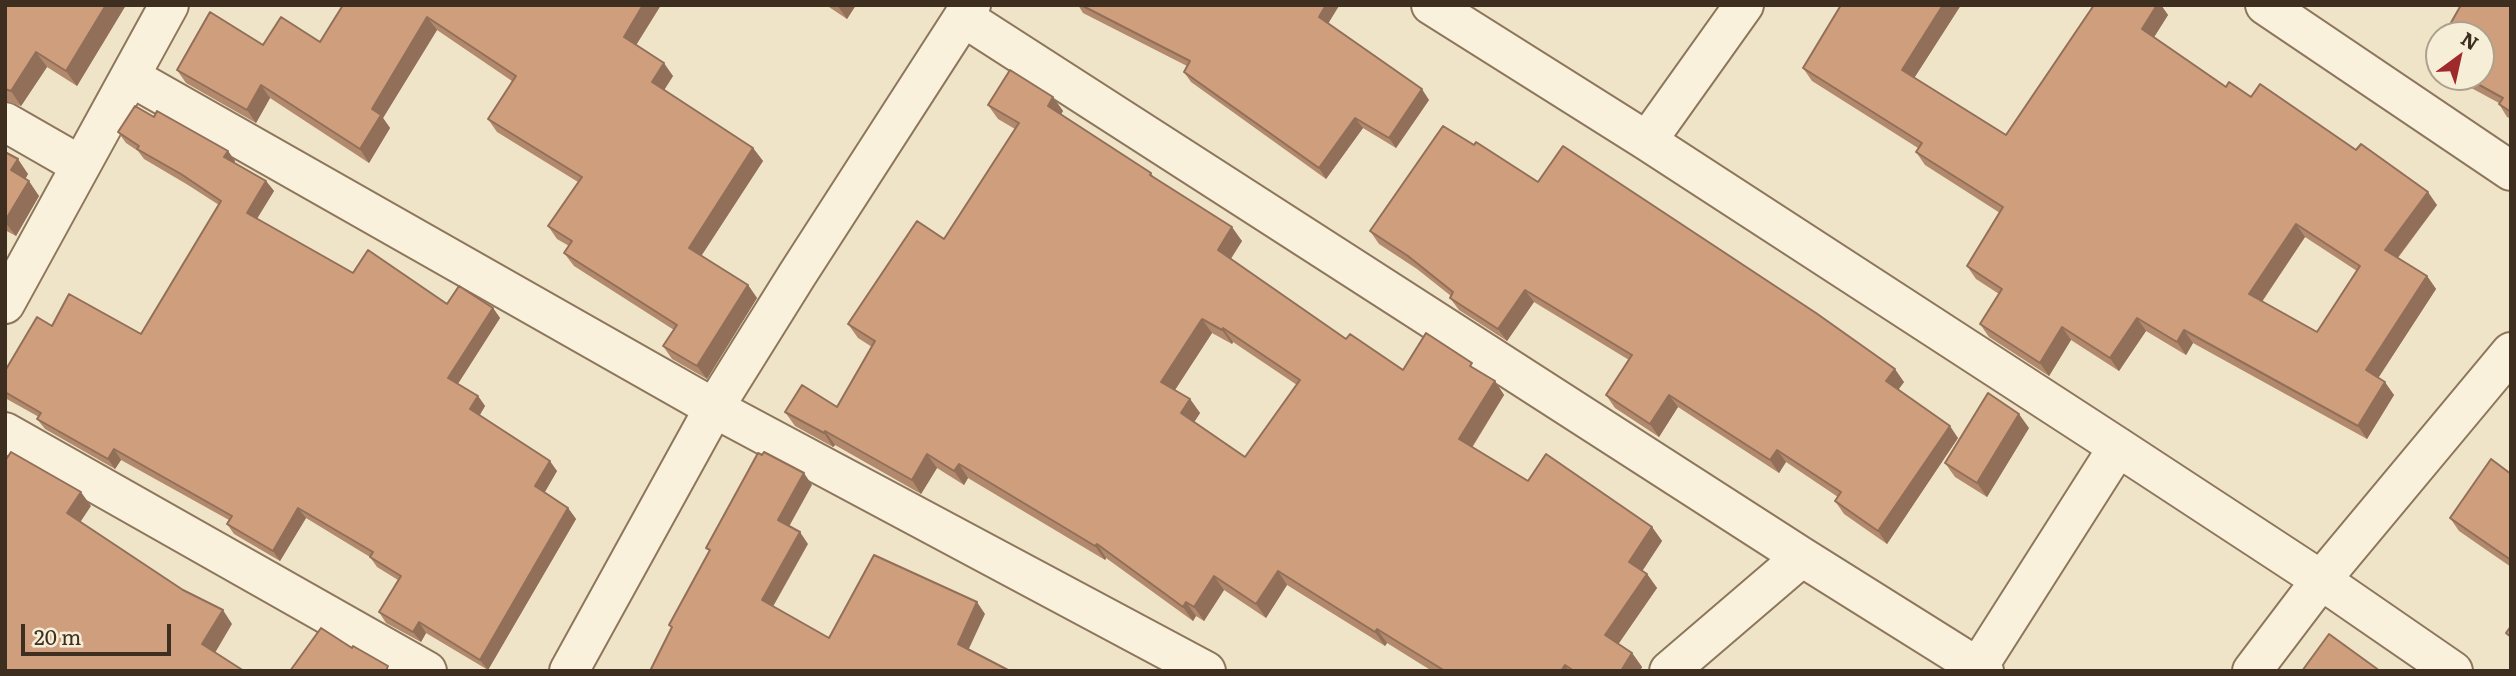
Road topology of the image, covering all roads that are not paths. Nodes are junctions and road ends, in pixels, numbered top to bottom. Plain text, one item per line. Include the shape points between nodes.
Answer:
1 (169, 5) edge
2 (1431, 5) edge
3 (1744, 5) edge
4 (2270, 7) edge
5 (967, 11) edge
6 (131, 77) junction
7 (5, 122) edge
8 (1647, 141) junction
9 (80, 165) junction
10 (2511, 171) edge
11 (5, 304) edge
12 (2511, 352) edge
13 (714, 408) junction
14 (5, 432) edge
15 (2118, 447) junction
16 (1802, 557) junction
17 (2321, 580) junction
18 (1981, 669) edge
19 (427, 671) edge
20 (569, 671) edge
21 (1206, 671) edge
22 (1669, 671) edge
23 (2252, 671) edge
24 (2453, 671) edge

1 - 6 street
2 - 8 street
3 - 8 street
4 - 10 street
5 - 13 street
5 - 16 street
6 - 9 street
6 - 13 street
7 - 9 street
8 - 15 street
9 - 11 street
12 - 17 street
13 - 20 street
13 - 21 street
14 - 19 street
15 - 17 street
15 - 18 street
16 - 18 street
16 - 22 street
17 - 23 street
17 - 24 street

